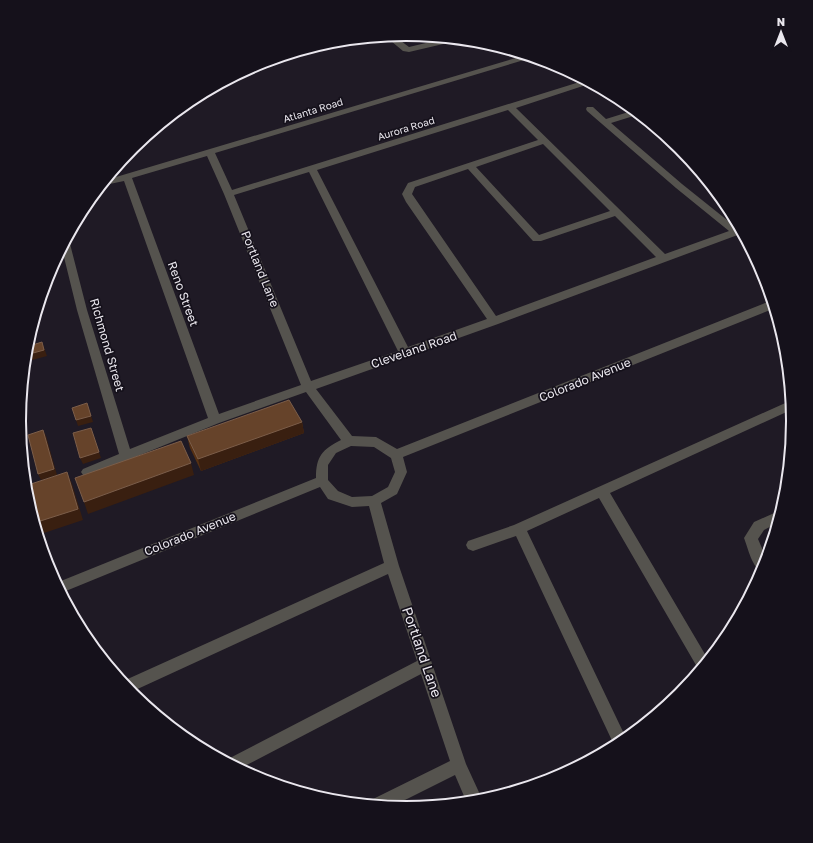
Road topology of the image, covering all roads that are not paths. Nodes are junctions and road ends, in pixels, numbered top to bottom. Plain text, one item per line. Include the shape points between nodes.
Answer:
1 (396, 41) edge
2 (439, 43) edge
3 (522, 59) edge
4 (582, 84) edge
5 (510, 107) junction
6 (590, 109) dead end
7 (630, 114) edge
8 (605, 122) junction
9 (544, 141) junction
10 (210, 152) junction
11 (469, 165) junction
12 (312, 169) junction
13 (127, 177) junction
14 (112, 181) edge
15 (229, 194) junction
16 (616, 212) junction
17 (733, 227) edge
18 (737, 232) edge
19 (67, 250) edge
20 (664, 259) junction
21 (769, 306) edge
22 (494, 322) junction
23 (405, 353) junction
24 (308, 387) junction
25 (786, 407) edge
26 (215, 420) junction
27 (349, 441) junction
28 (396, 455) junction
29 (126, 456) junction
30 (87, 472) edge
31 (322, 481) junction
32 (602, 490) junction
33 (374, 501) junction
34 (774, 518) edge
35 (519, 529) junction
36 (473, 545) dead end
37 (760, 561) edge
38 (392, 566) junction
39 (63, 586) edge
40 (701, 662) edge
41 (426, 664) junction
42 (131, 685) edge
43 (618, 738) edge
44 (238, 763) edge
45 (459, 765) junction
46 (473, 796) edge
47 (386, 801) edge

1 - 2 street via 409,50
3 - 10 street, Atlanta Road
4 - 5 street, Aurora Road
5 - 9 street
5 - 12 street, Aurora Road
6 - 8 street
7 - 8 street
8 - 17 street via 679,186
9 - 11 street
9 - 16 street
10 - 13 street, Atlanta Road
10 - 15 street, Portland Lane
11 - 16 street via 537,239
11 - 22 street via 411,185 407,194
12 - 15 street, Aurora Road
12 - 23 street
13 - 14 street, Atlanta Road
13 - 26 street, Reno Street
15 - 24 street, Portland Lane
16 - 20 street
18 - 20 street, Cleveland Road
19 - 29 street, Richmond Street via 82,310
20 - 22 street, Cleveland Road
21 - 28 street, Colorado Avenue
22 - 23 street, Cleveland Road
23 - 24 street, Cleveland Road
24 - 26 street, Cleveland Road
24 - 27 street, Portland Lane
25 - 32 street
26 - 29 street, Cleveland Road
27 - 28 street via 376,442
27 - 31 street via 332,450 322,464
28 - 33 street via 401,472 393,490
29 - 30 street, Cleveland Road
31 - 33 street via 333,495 352,502
31 - 39 street, Colorado Avenue
32 - 35 street
32 - 40 street
33 - 38 street, Portland Lane
34 - 37 street via 759,526 751,538
35 - 36 street
35 - 43 street
38 - 41 street, Portland Lane
38 - 42 street
41 - 44 street
41 - 45 street, Portland Lane
45 - 46 street, Portland Lane
45 - 47 street

